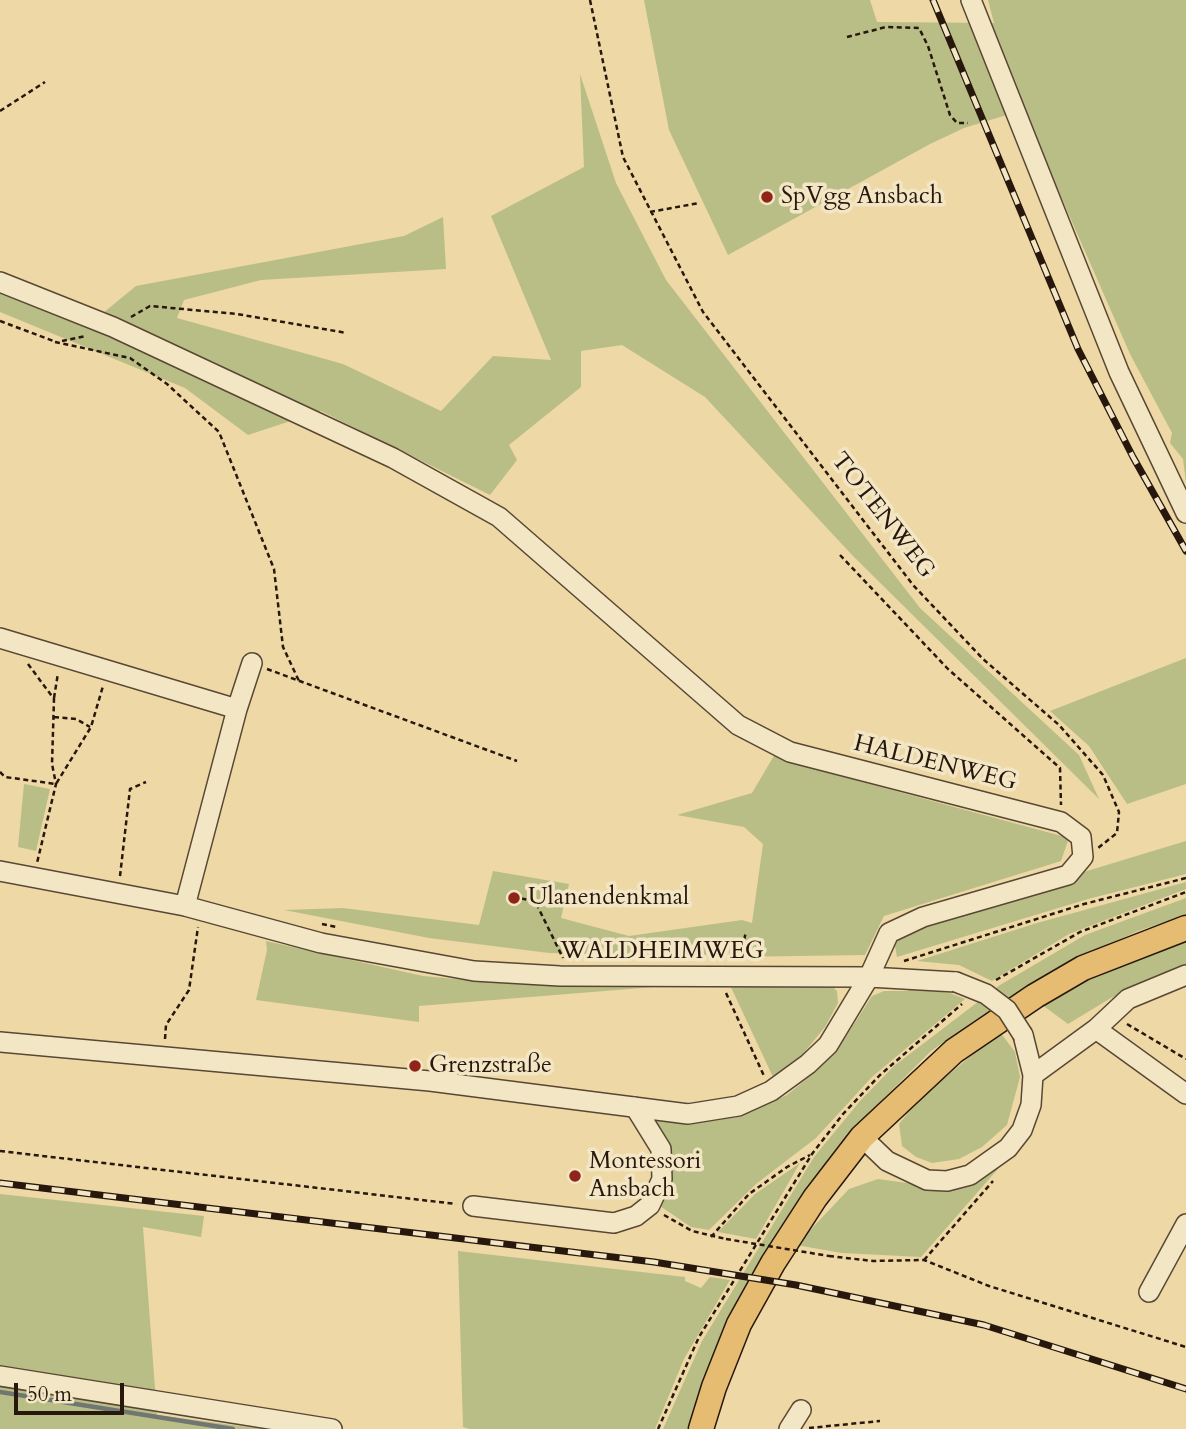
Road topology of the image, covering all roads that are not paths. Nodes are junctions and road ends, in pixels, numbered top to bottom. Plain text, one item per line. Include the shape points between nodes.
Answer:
1 (971, 0) edge
2 (0, 282) edge
3 (1186, 513) edge
4 (0, 638) edge
5 (252, 663) road end
6 (237, 709) junction
7 (0, 871) edge
8 (193, 908) junction
9 (1186, 928) edge
10 (1186, 975) edge
11 (869, 977) junction
12 (1096, 1029) junction
13 (0, 1042) edge
14 (1033, 1074) junction
15 (1186, 1094) edge
16 (635, 1107) junction
17 (862, 1137) junction
18 (473, 1206) road end
19 (1186, 1224) edge
20 (1149, 1292) dead end
21 (0, 1376) edge
22 (800, 1420) edge
23 (332, 1429) edge
24 (701, 1429) edge
25 (789, 1429) edge

1 - 3 street via 1114,360
2 - 11 street, HALDENWEG via 113,327 393,458 499,517 738,724 790,752 1061,822 1081,837 1083,856 1068,875 923,917 889,933
4 - 6 street
5 - 6 street
6 - 8 street
7 - 8 street, WALDHEIMWEG
8 - 11 street, WALDHEIMWEG via 321,943 474,971 560,976
9 - 17 main road via 1083,968 1023,1003 954,1051
10 - 12 street via 1128,999
11 - 14 street, WALDHEIMWEG, bridge via 956,982 986,994 1007,1010 1023,1035
11 - 16 street via 828,1045 771,1091 738,1106 688,1114
12 - 14 street
12 - 15 street
13 - 16 street via 430,1081
14 - 17 street, WALDHEIMWEG via 1031,1105 1022,1130 1008,1149 970,1175 927,1180 887,1161
16 - 18 street via 661,1149 662,1179 650,1205 636,1216 614,1223
17 - 24 main road via 815,1198 759,1287 734,1336
19 - 20 street
21 - 23 street
22 - 25 street

